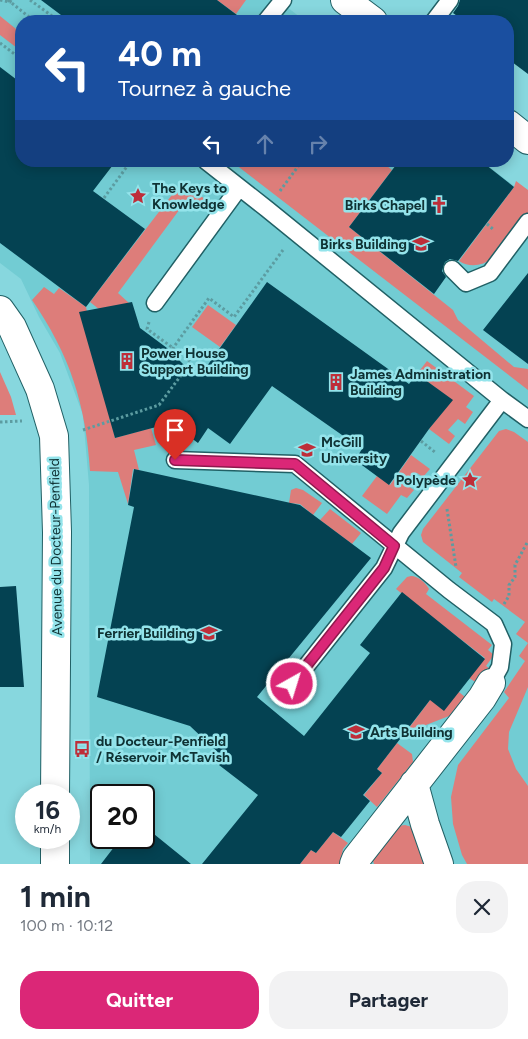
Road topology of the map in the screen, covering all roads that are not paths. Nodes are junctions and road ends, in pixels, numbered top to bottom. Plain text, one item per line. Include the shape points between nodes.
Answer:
1 (283, 0) edge
2 (345, 0) edge
3 (450, 0) edge
4 (271, 15) edge
5 (365, 15) edge
6 (439, 15) edge
7 (514, 129) edge
8 (528, 140) edge
9 (213, 167) edge
10 (239, 188) junction
11 (528, 222) edge
12 (452, 269) dead end
13 (155, 303) road end
14 (0, 310) edge
15 (502, 400) junction
16 (528, 419) edge
17 (175, 460) dead end
18 (394, 546) junction
19 (493, 678) joint
20 (292, 684) dead end
21 (56, 784) edge
22 (414, 784) junction
23 (55, 849) edge
24 (55, 864) edge
25 (354, 864) edge
26 (439, 864) edge

1 - 4 lane
2 - 5 main road
3 - 6 lane
7 - 8 main road
9 - 10 lane
10 - 13 lane
10 - 15 lane
11 - 12 lane via 490,273 466,283
14 - 21 main road, Avenue du Docteur-Penfield via 12,327 40,389 54,436
15 - 16 lane
15 - 18 lane via 400,533
17 - 18 lane via 295,464
18 - 19 lane via 494,624 503,644 500,667
18 - 20 lane via 384,568
19 - 22 main road via 482,698
22 - 25 main road
22 - 26 main road
23 - 24 main road

